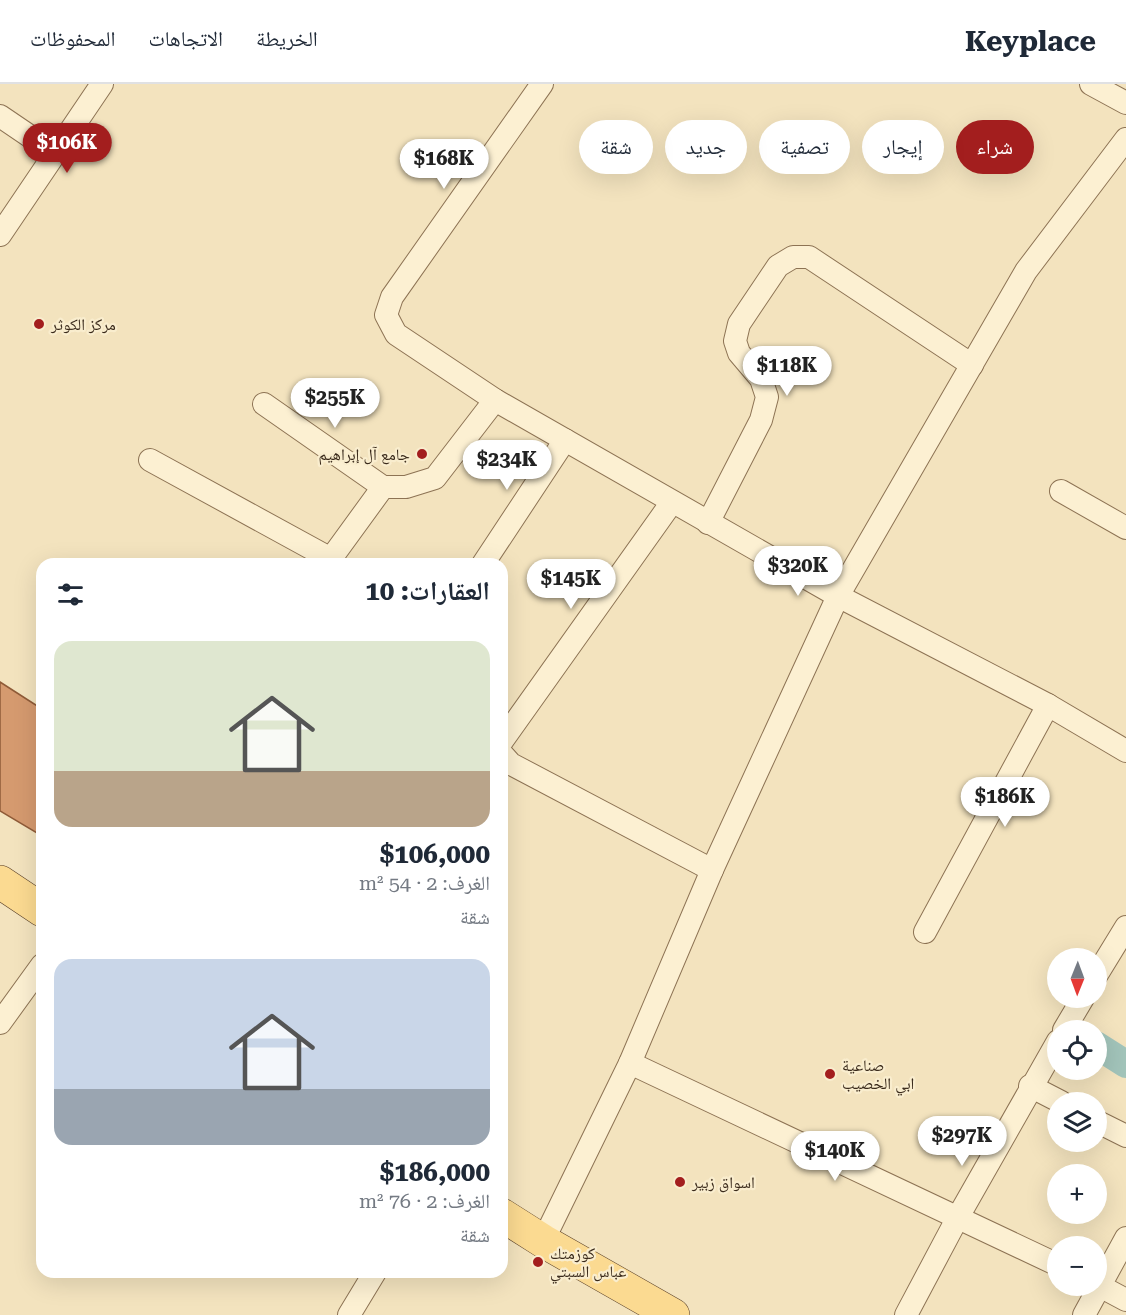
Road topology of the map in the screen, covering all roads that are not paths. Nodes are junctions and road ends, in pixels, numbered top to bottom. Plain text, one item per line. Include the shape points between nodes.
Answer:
1 (102, 84) edge
2 (542, 84) edge
3 (1091, 84) edge
4 (1126, 103) edge
5 (0, 116) edge
6 (1126, 140) edge
7 (56, 154) junction
8 (0, 235) edge
9 (972, 364) junction
10 (495, 400) junction
11 (264, 404) dead end
12 (565, 440) junction
13 (150, 460) dead end
14 (383, 487) junction
15 (1061, 491) dead end
16 (672, 502) junction
17 (708, 523) junction
18 (1126, 528) edge
19 (324, 558) edge
20 (331, 558) edge
21 (487, 558) edge
22 (838, 596) junction
23 (1048, 705) junction
24 (508, 733) edge
25 (1126, 751) edge
26 (508, 762) edge
27 (712, 870) junction
28 (0, 882) edge
29 (36, 906) edge
30 (1126, 927) edge
31 (925, 932) dead end
32 (1107, 958) edge
33 (36, 973) edge
34 (0, 1023) edge
35 (1047, 1059) edge
36 (630, 1063) junction
37 (1030, 1086) junction
38 (1047, 1095) edge
39 (1107, 1126) edge
40 (1126, 1136) edge
41 (958, 1217) junction
42 (508, 1219) edge
43 (1126, 1238) edge
44 (543, 1241) junction
45 (1047, 1260) edge
46 (1107, 1270) edge
47 (371, 1278) edge
48 (1107, 1290) edge
49 (1093, 1296) edge
50 (1126, 1300) edge
51 (348, 1315) edge
52 (673, 1315) edge
53 (906, 1315) edge
54 (1084, 1315) edge

1 - 7 street
2 - 10 street via 392,297 386,315 396,334
3 - 4 street
5 - 7 street
6 - 9 street via 1026,271
7 - 8 street
9 - 17 street via 809,257 793,257 778,266 739,324 735,341 739,353 761,379 767,397 761,420
9 - 22 street
10 - 12 street
10 - 14 street via 435,478 406,487
11 - 14 street
12 - 16 street
12 - 21 street
13 - 19 street
14 - 20 street
15 - 18 street
16 - 17 street
16 - 24 street
17 - 22 street
22 - 23 street
22 - 27 street
23 - 25 street
23 - 31 street
26 - 27 street
27 - 36 street
28 - 29 main road
30 - 32 street
33 - 34 street
35 - 37 street
36 - 41 street
36 - 44 street
37 - 38 street
37 - 41 street
39 - 40 street
41 - 45 street
41 - 53 street
42 - 44 main road
43 - 46 street
44 - 52 main road
47 - 51 street
48 - 50 street
49 - 54 street

